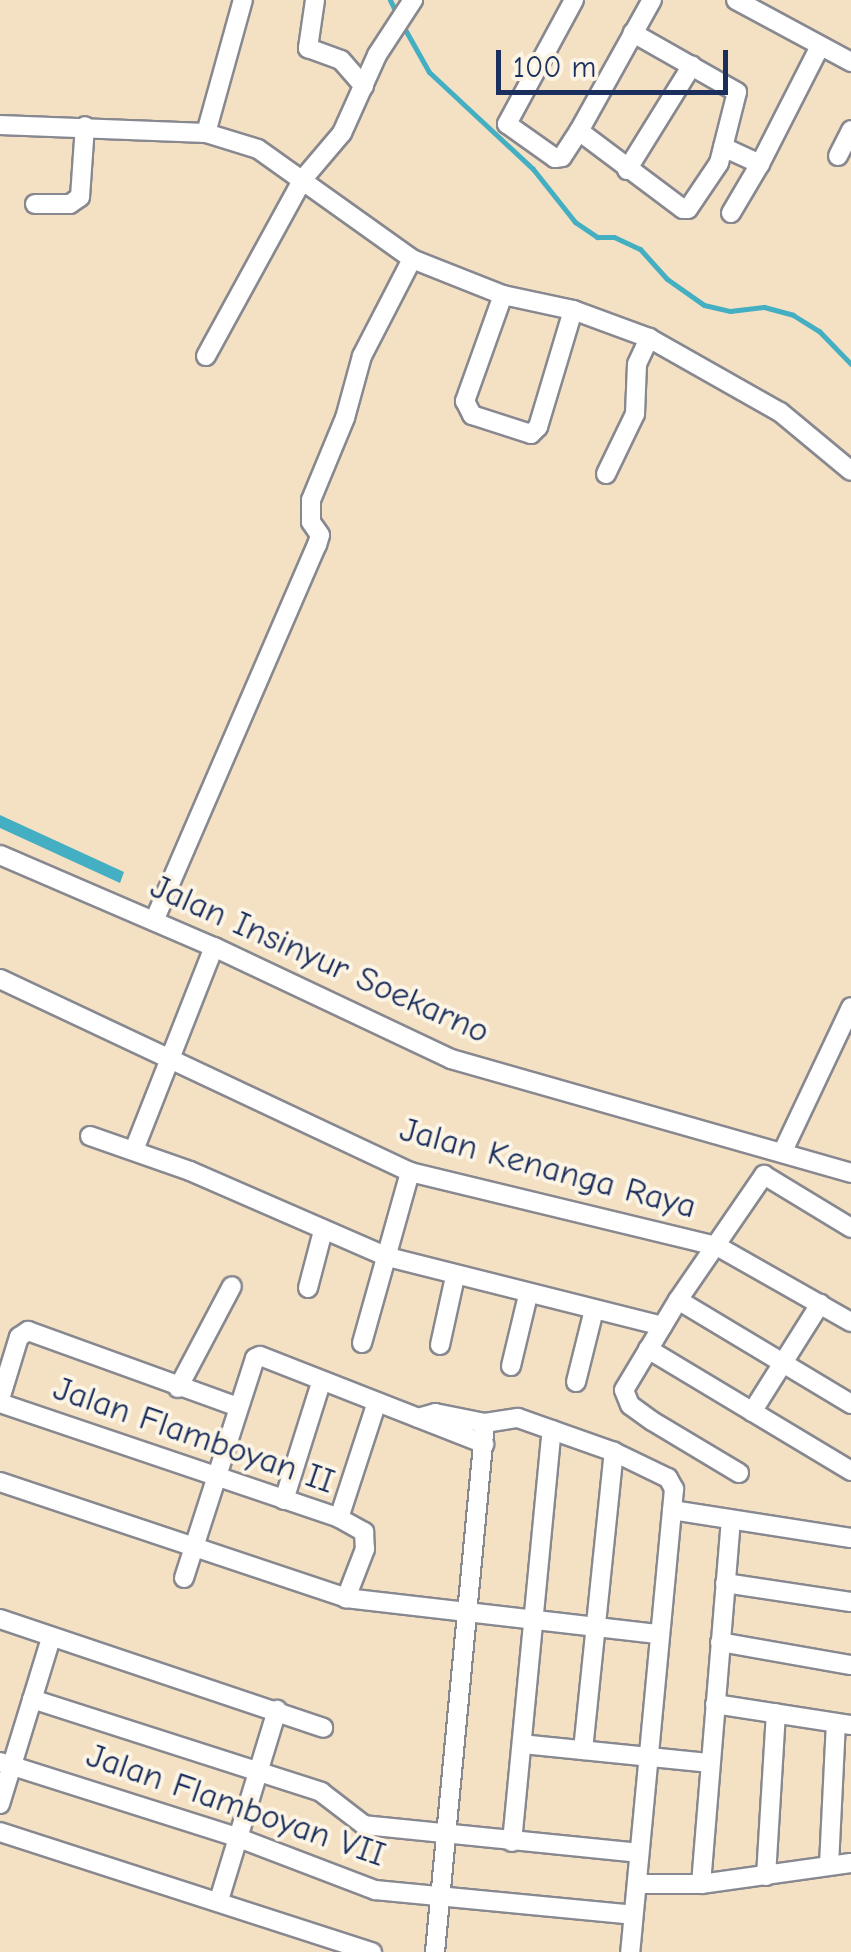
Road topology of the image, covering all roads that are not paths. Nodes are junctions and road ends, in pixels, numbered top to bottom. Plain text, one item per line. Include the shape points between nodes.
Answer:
1 (243, 0) edge
2 (315, 0) edge
3 (574, 0) edge
4 (652, 0) edge
5 (736, 0) edge
6 (411, 6) edge
7 (633, 34) junction
8 (820, 46) junction
9 (851, 62) edge
10 (692, 65) junction
11 (364, 86) junction
12 (0, 125) edge
13 (85, 126) junction
14 (851, 130) edge
15 (579, 132) junction
16 (206, 133) junction
17 (723, 148) junction
18 (838, 156) dead end
19 (760, 164) junction
20 (627, 170) junction
21 (303, 179) junction
22 (36, 204) dead end
23 (731, 213) dead end
24 (412, 259) junction
25 (503, 295) junction
26 (573, 310) junction
27 (649, 338) junction
28 (206, 356) dead end
29 (851, 471) edge
30 (606, 474) dead end
31 (0, 856) edge
32 (158, 912) junction
33 (214, 947) junction
34 (0, 980) edge
35 (851, 1007) edge
36 (169, 1060) junction
37 (90, 1136) dead end
38 (789, 1137) junction
39 (134, 1150) junction
40 (410, 1172) junction
41 (851, 1172) edge
42 (851, 1228) edge
43 (323, 1231) junction
44 (717, 1246) junction
45 (388, 1256) junction
46 (456, 1276) junction
47 (232, 1286) dead end
48 (308, 1288) dead end
49 (528, 1295) junction
50 (678, 1300) junction
51 (820, 1304) junction
52 (594, 1310) junction
53 (851, 1322) edge
54 (662, 1326) junction
55 (362, 1343) dead end
56 (440, 1345) dead end
57 (648, 1349) junction
58 (785, 1364) junction
59 (511, 1366) dead end
60 (576, 1382) dead end
61 (321, 1383) junction
62 (178, 1388) junction
63 (0, 1401) edge
64 (377, 1402) junction
65 (851, 1404) edge
66 (238, 1407) junction
67 (752, 1412) junction
68 (418, 1418) junction
69 (485, 1423) junction
70 (552, 1430) junction
71 (484, 1444) junction
72 (614, 1452) junction
73 (851, 1471) edge
74 (739, 1473) dead end
75 (216, 1478) junction
76 (0, 1482) edge
77 (284, 1500) junction
78 (672, 1510) junction
79 (339, 1518) junction
80 (731, 1520) junction
81 (851, 1538) edge
82 (193, 1546) junction
83 (184, 1578) dead end
84 (725, 1583) junction
85 (346, 1598) junction
86 (851, 1602) edge
87 (469, 1612) junction
88 (0, 1619) edge
89 (534, 1620) junction
90 (595, 1627) junction
91 (660, 1634) junction
92 (51, 1638) junction
93 (720, 1642) junction
94 (851, 1665) edge
95 (32, 1699) junction
96 (715, 1704) junction
97 (277, 1710) junction
98 (776, 1713) junction
99 (843, 1724) edge
100 (323, 1728) dead end
101 (522, 1744) junction
102 (582, 1750) junction
103 (648, 1758) junction
104 (709, 1762) junction
105 (6, 1763) edge
106 (258, 1774) junction
107 (0, 1804) edge
108 (0, 1832) edge
109 (447, 1836) junction
110 (239, 1838) junction
111 (512, 1842) junction
112 (639, 1854) junction
113 (851, 1864) edge
114 (829, 1866) junction
115 (766, 1876) junction
116 (637, 1884) junction
117 (701, 1884) junction
118 (442, 1897) junction
119 (220, 1900) junction
120 (633, 1915) junction
121 (372, 1952) edge
122 (435, 1952) edge
123 (630, 1952) edge

1 - 16 street
2 - 11 street via 308,48 341,60
3 - 15 street via 507,124 555,158
4 - 7 street
5 - 8 street
6 - 11 street
7 - 10 street
7 - 15 street
8 - 9 street
8 - 19 street
10 - 17 street via 737,92
10 - 20 street
11 - 21 street via 342,132
12 - 13 street
13 - 16 street
13 - 22 street via 80,197 70,204
14 - 18 street
15 - 20 street
16 - 21 street via 258,149
17 - 19 street
17 - 20 street via 688,208
19 - 23 street
21 - 24 street
21 - 28 street
24 - 25 street
24 - 32 street via 362,356 312,500 317,545
25 - 26 street
25 - 26 street via 465,402 472,415 531,434
26 - 27 street
27 - 29 street via 780,412
27 - 30 street via 638,364 635,414
31 - 32 street, Jalan Insinyur Soekarno
32 - 33 street, Jalan Insinyur Soekarno
33 - 36 street
33 - 38 street, Jalan Insinyur Soekarno via 451,1059
34 - 36 street, Jalan Kenanga Raya
35 - 38 street
36 - 39 street
36 - 40 street, Jalan Kenanga Raya
37 - 39 street
38 - 41 street, Jalan Insinyur Soekarno
39 - 43 street
40 - 44 street, Jalan Kenanga Raya
40 - 45 street
42 - 44 street via 764,1175
43 - 45 street
43 - 48 street
44 - 50 street
44 - 51 street, Jalan Kenanga Raya
45 - 46 street
45 - 55 street
46 - 49 street
46 - 56 street
47 - 62 street
49 - 52 street
49 - 59 street
50 - 54 street
50 - 58 street
51 - 53 street, Jalan Kenanga Raya
51 - 58 street
52 - 54 street
52 - 60 street
54 - 57 street
57 - 67 street
57 - 74 street via 625,1398
58 - 65 street
58 - 67 street
61 - 64 street
61 - 66 street via 260,1356 250,1366
61 - 77 street
62 - 63 street via 28,1330 19,1338
62 - 66 street
63 - 75 street, Jalan Flamboyan II
64 - 68 street
64 - 79 street
66 - 75 street
67 - 73 street
68 - 69 street via 434,1413
68 - 71 street
69 - 70 street via 508,1417
69 - 71 street
70 - 72 street
70 - 89 street
71 - 87 street
72 - 78 street via 668,1478
72 - 90 street
75 - 77 street, Jalan Flamboyan II
75 - 82 street
76 - 82 street
77 - 79 street, Jalan Flamboyan II
78 - 80 street
78 - 91 street
79 - 85 street, Jalan Flamboyan II via 364,1532
80 - 81 street
80 - 84 street
82 - 83 street
82 - 85 street
84 - 86 street
84 - 93 street
85 - 87 street
87 - 89 street
87 - 109 street
88 - 92 street
89 - 90 street
89 - 101 street
90 - 91 street
90 - 102 street
91 - 103 street
92 - 95 street
92 - 97 street
93 - 94 street
93 - 96 street
95 - 105 street
95 - 106 street
96 - 98 street
96 - 104 street
97 - 100 street
97 - 106 street
98 - 99 street
98 - 115 street
99 - 114 street
101 - 102 street
101 - 111 street
102 - 103 street
103 - 104 street
103 - 112 street
104 - 117 street
105 - 107 street
105 - 110 street, Jalan Flamboyan VII
106 - 109 street via 320,1792 364,1825
106 - 110 street
108 - 119 street
109 - 111 street
109 - 118 street
110 - 118 street, Jalan Flamboyan VII via 375,1890
110 - 119 street
111 - 112 street
112 - 116 street
113 - 114 street
114 - 115 street
115 - 117 street
116 - 117 street
116 - 120 street
118 - 120 street, Jalan Flamboyan VII
118 - 122 street
119 - 121 street
120 - 123 street

